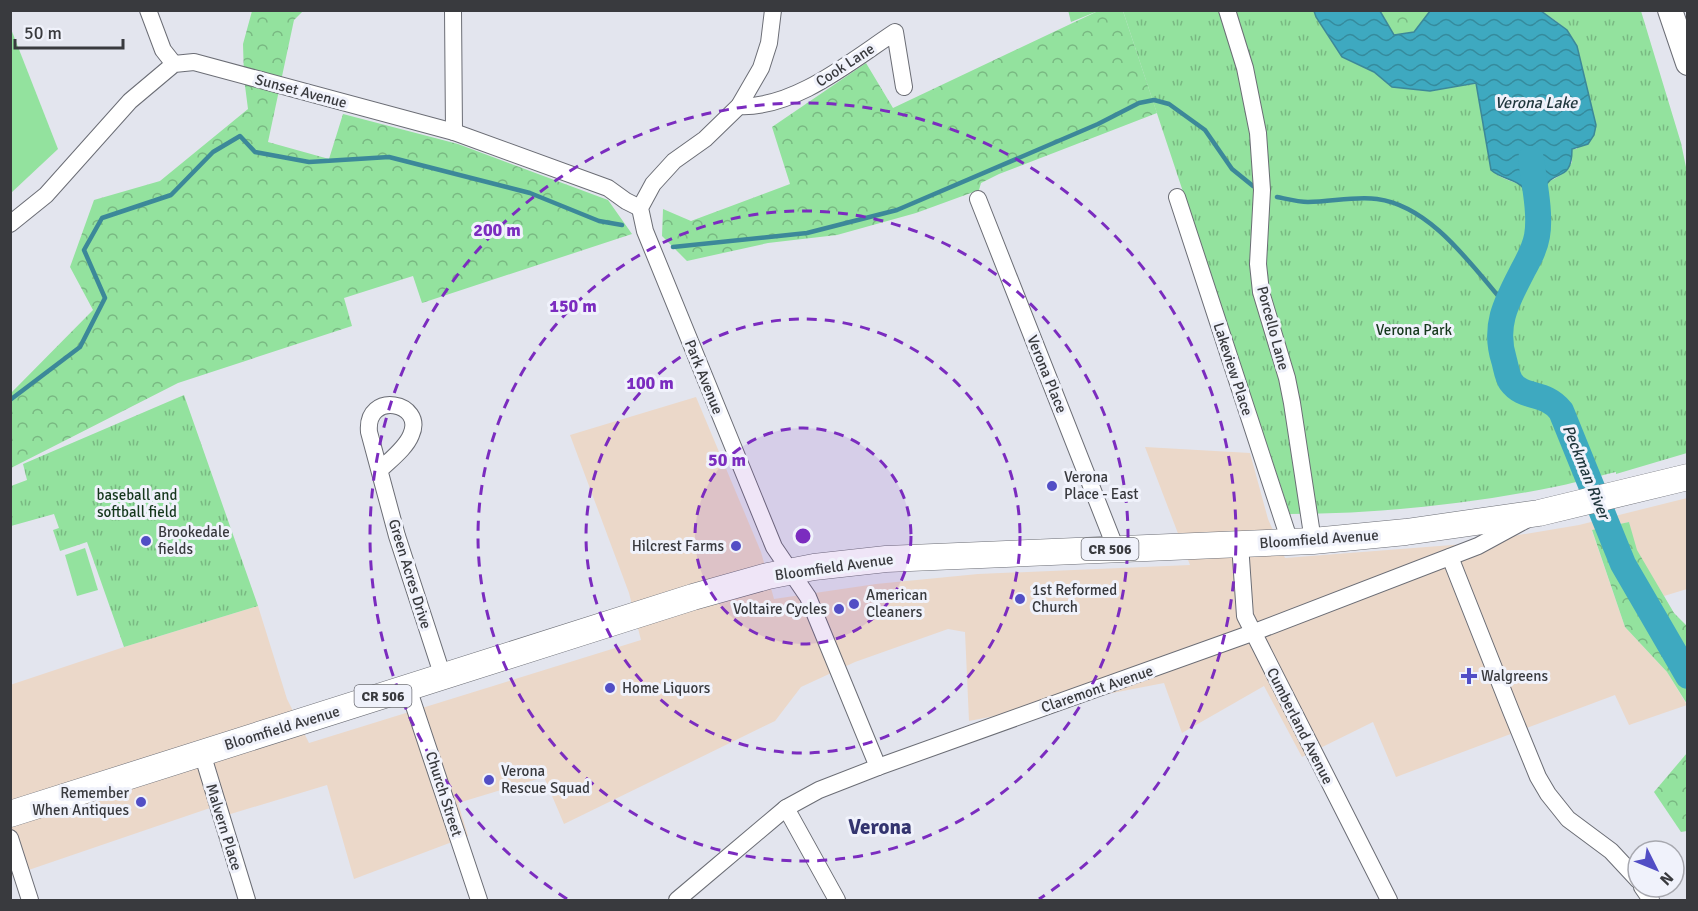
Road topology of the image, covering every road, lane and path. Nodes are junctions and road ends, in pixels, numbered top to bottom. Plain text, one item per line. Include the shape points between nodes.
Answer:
1 (148, 10) edge
2 (453, 10) edge
3 (773, 10) edge
4 (1227, 10) edge
5 (1670, 10) edge
6 (170, 59) junction
7 (1688, 63) edge
8 (904, 87) dead end
9 (739, 106) junction
10 (454, 132) junction
11 (1177, 197) dead end
12 (978, 199) dead end
13 (640, 208) junction
14 (10, 224) edge
15 (380, 470) dead end
16 (1688, 477) edge
17 (1539, 513) junction
18 (1302, 542) junction
19 (1240, 544) junction
20 (1116, 549) junction
21 (1450, 557) junction
22 (791, 571) junction
23 (1252, 633) junction
24 (443, 677) junction
25 (408, 688) junction
26 (202, 753) junction
27 (878, 767) junction
28 (786, 808) junction
29 (10, 814) edge
30 (10, 838) edge
31 (1626, 867) edge
32 (30, 900) edge
33 (247, 900) edge
34 (479, 900) edge
35 (677, 900) edge
36 (837, 900) edge
37 (1389, 900) edge

1 - 6 street
2 - 10 street
3 - 9 street via 761,68
4 - 18 street, Porcello Lane via 1245,68 1258,133 1261,292 1292,403
5 - 7 main road
6 - 10 street, Sunset Avenue via 194,62
6 - 14 street via 46,195
8 - 9 street, Cook Lane via 895,32 809,88 771,103
9 - 13 street via 705,139 674,161 653,184
10 - 13 street, Sunset Avenue via 608,188
11 - 18 street, Lakeview Place
12 - 20 street, Verona Place
13 - 22 street, Park Avenue via 645,231 749,487 774,547
15 - 24 street, Green Acres Drive
16 - 17 main road, Bloomfield Avenue / CR 506
17 - 18 main road, Bloomfield Avenue / CR 506
17 - 21 street, Claremont Avenue
18 - 19 main road, Bloomfield Avenue / CR 506
19 - 20 main road, Bloomfield Avenue / CR 506
19 - 23 street, Cumberland Avenue via 1245,616
20 - 22 main road, Bloomfield Avenue / CR 506 via 886,559
21 - 23 street, Claremont Avenue
21 - 31 street via 1538,777 1568,819
22 - 24 main road, Bloomfield Avenue / CR 506 via 693,597
22 - 27 street, Park Avenue via 808,597
23 - 27 street, Claremont Avenue
23 - 37 street, Cumberland Avenue
24 - 25 main road, Bloomfield Avenue / CR 506
25 - 26 main road, Bloomfield Avenue / CR 506
25 - 34 street, Church Street
26 - 29 main road, Bloomfield Avenue / CR 506
26 - 33 street, Malvern Place
27 - 28 street, Claremont Avenue via 819,789
28 - 35 street, Claremont Avenue
28 - 36 street
30 - 32 street

